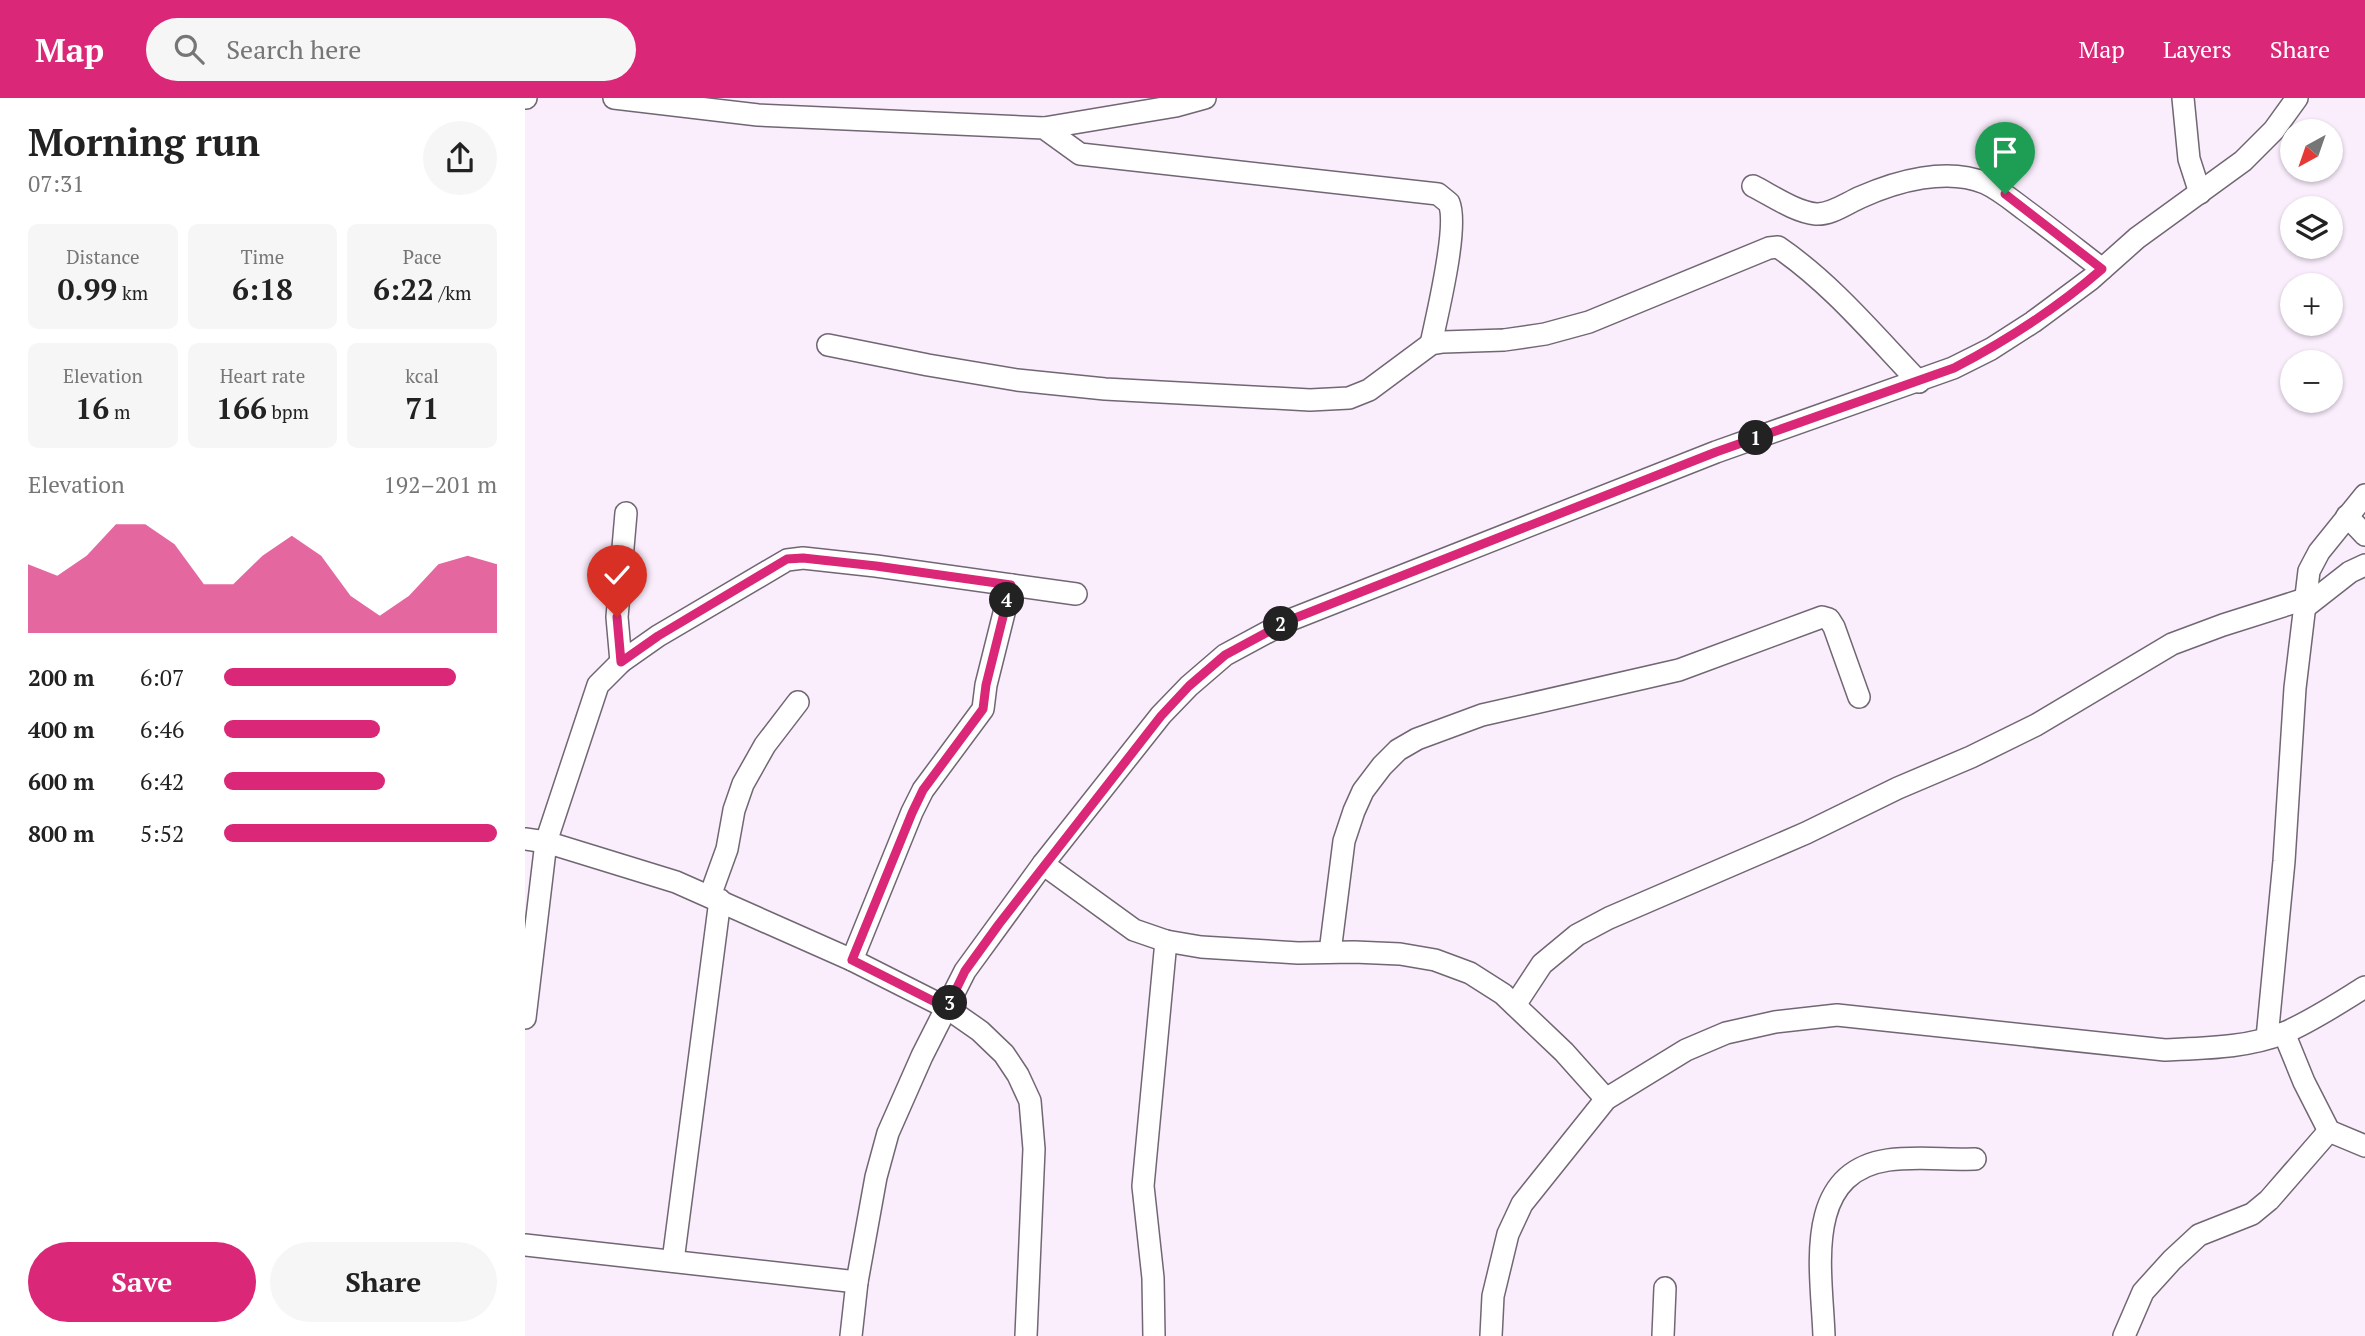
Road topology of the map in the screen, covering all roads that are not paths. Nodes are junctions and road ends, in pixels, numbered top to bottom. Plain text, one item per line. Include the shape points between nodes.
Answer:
1 (614, 98) edge
2 (1205, 98) edge
3 (2183, 98) edge
4 (2297, 98) edge
5 (1045, 128) junction
6 (1753, 186) dead end
7 (2200, 193) junction
8 (2102, 269) junction
9 (1431, 344) junction
10 (828, 345) dead end
11 (1919, 382) junction
12 (2365, 495) edge
13 (626, 513) dead end
14 (2347, 516) junction
15 (2365, 535) edge
16 (2365, 565) edge
17 (1011, 585) junction
18 (1076, 594) dead end
19 (2304, 604) junction
20 (621, 662) junction
21 (1859, 697) dead end
22 (798, 702) dead end
23 (535, 841) edge
24 (1043, 864) junction
25 (715, 898) junction
26 (1166, 942) junction
27 (1331, 953) junction
28 (852, 960) junction
29 (2365, 987) edge
30 (1515, 1005) junction
31 (947, 1008) junction
32 (525, 1018) edge
33 (2275, 1035) junction
34 (1606, 1099) junction
35 (2329, 1131) junction
36 (2365, 1146) edge
37 (1975, 1160) dead end
38 (525, 1245) edge
39 (673, 1261) junction
40 (857, 1282) junction
41 (1665, 1288) dead end
42 (851, 1336) edge
43 (1026, 1336) edge
44 (1154, 1336) edge
45 (1491, 1336) edge
46 (1663, 1336) edge
47 (1824, 1336) edge
48 (2124, 1336) edge

1 - 5 street via 758,115
2 - 5 street
3 - 7 street via 2189,159
4 - 7 street via 2243,161
5 - 9 street via 1080,153 1438,194 1449,203 1450,242
6 - 8 street via 1818,214 1900,183 1938,176 1966,178 2005,194
7 - 8 street
8 - 11 street via 1991,349
9 - 10 street via 1369,390 1349,398 1310,400 1017,380
9 - 11 street via 1504,340 1589,322 1778,247 1830,290
11 - 24 street via 1716,452 1290,620 1225,655 1161,716
12 - 14 street
13 - 20 street via 617,617
14 - 15 street
14 - 19 street via 2309,571
16 - 19 street
17 - 18 street
17 - 20 street via 787,559
17 - 28 street via 983,709 923,790
19 - 30 street via 2172,644 2036,725 1971,757 1598,924 1542,964
19 - 33 street
20 - 23 street via 598,685
21 - 27 street via 1834,626 1822,617 1679,670 1482,715 1417,739 1383,766 1354,811 1344,841
22 - 25 street via 743,784
23 - 25 street
23 - 32 street
24 - 26 street via 1134,930
24 - 31 street via 965,971
25 - 28 street
25 - 39 street
26 - 27 street
26 - 44 street via 1143,1186
27 - 30 street via 1401,954 1435,960 1470,973
28 - 31 street
29 - 33 street
30 - 34 street
31 - 40 street via 888,1133
31 - 43 street via 1004,1054 1030,1101 1034,1149
33 - 34 street via 2213,1047 2165,1050 1837,1015 1726,1033 1686,1050
33 - 35 street
34 - 45 street via 1522,1204 1508,1234 1493,1296
35 - 36 street
35 - 48 street via 2261,1207 2199,1235 2172,1260 2143,1292
37 - 47 street via 1889,1160 1864,1167 1835,1191 1823,1220 1821,1241
38 - 39 street
39 - 40 street
40 - 42 street
41 - 46 street

